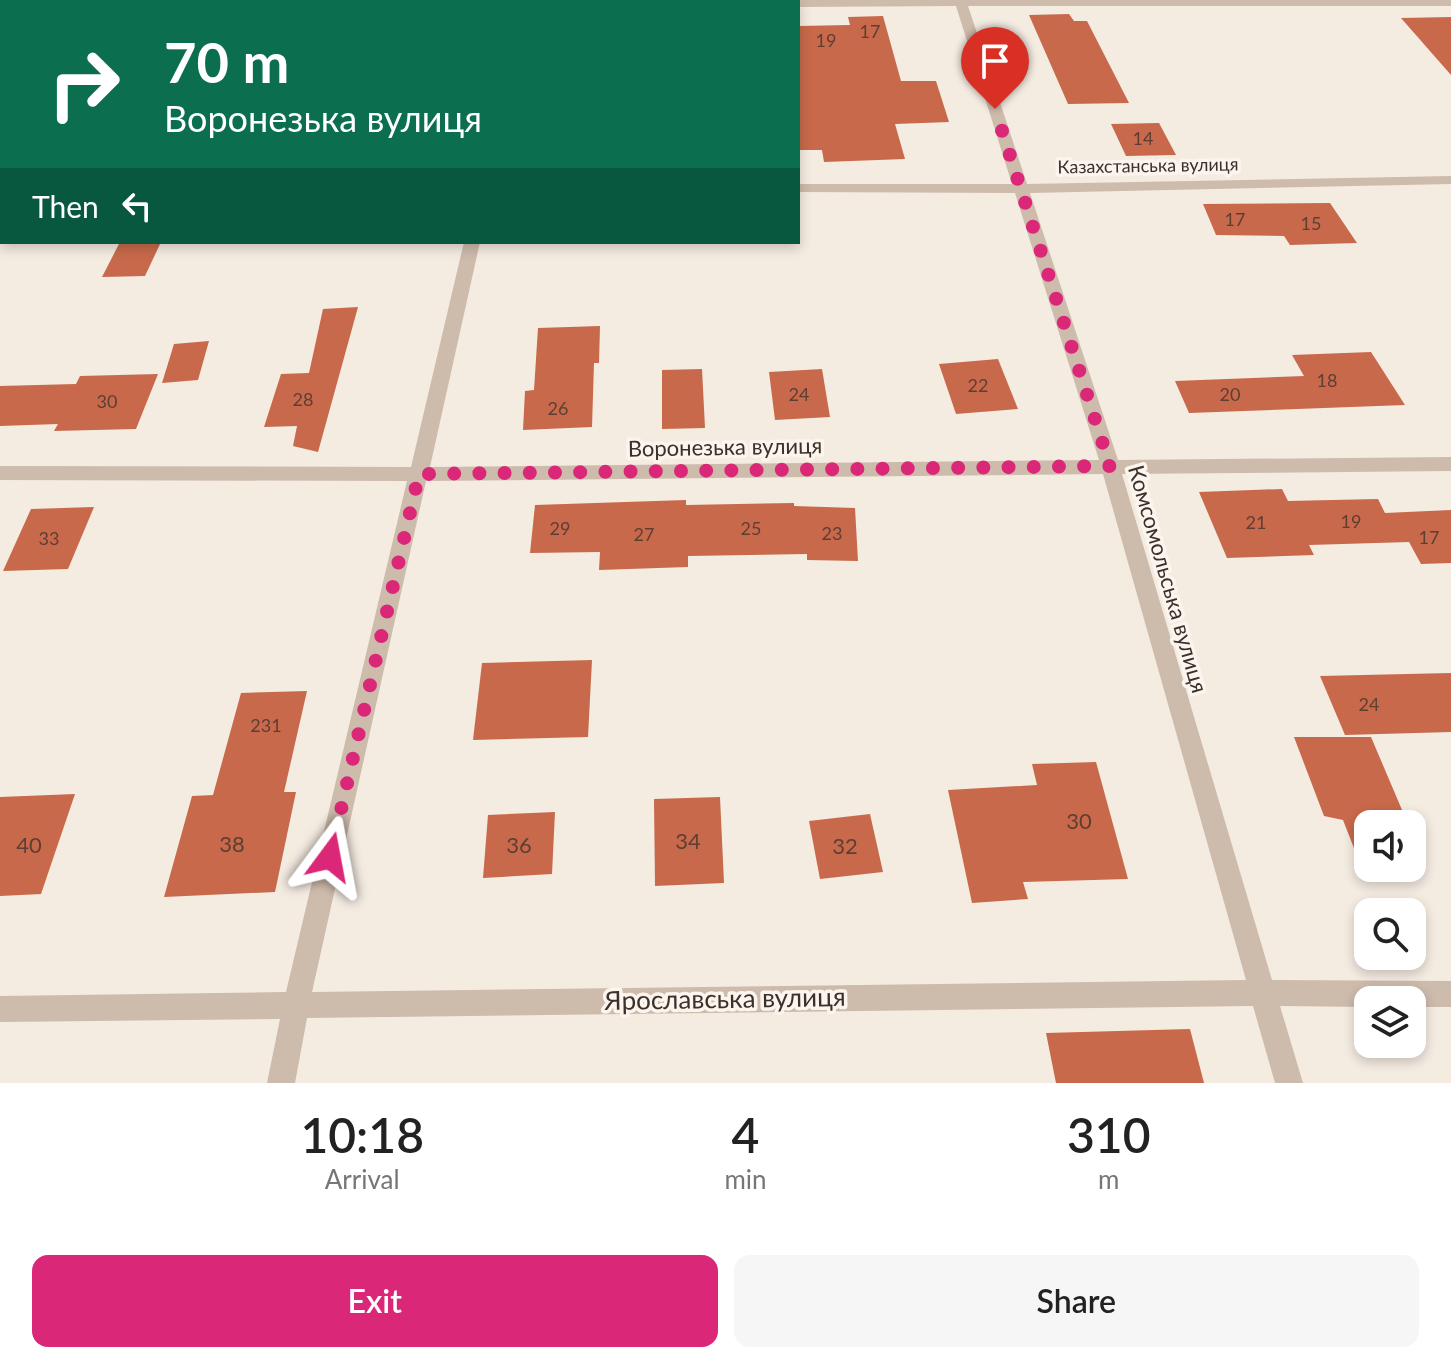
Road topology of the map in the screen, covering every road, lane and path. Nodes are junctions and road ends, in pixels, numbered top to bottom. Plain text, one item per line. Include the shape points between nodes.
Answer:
1 (960, 2) edge
2 (1451, 2) edge
3 (800, 3) edge
4 (1451, 180) edge
5 (800, 188) edge
6 (1020, 189) junction
7 (472, 244) edge
8 (1451, 464) edge
9 (1110, 466) junction
10 (0, 473) edge
11 (419, 474) junction
12 (1263, 993) junction
13 (1451, 994) edge
14 (296, 1004) junction
15 (0, 1009) edge
16 (281, 1083) edge
17 (1289, 1083) edge

1 - 2 street
1 - 3 street
1 - 6 street, Комсомольська вулиця
4 - 6 street, Казахстанська вулиця
5 - 6 street, Казахстанська вулиця
6 - 9 street, Комсомольська вулиця
7 - 11 street
8 - 9 street, Воронезька вулиця
9 - 11 street, Воронезька вулиця
9 - 12 street, Комсомольська вулиця
10 - 11 street, Воронезька вулиця
11 - 14 street
12 - 13 street, Ярославська вулиця
12 - 14 street, Ярославська вулиця
12 - 17 street, Комсомольська вулиця
14 - 15 street, Ярославська вулиця
14 - 16 street

